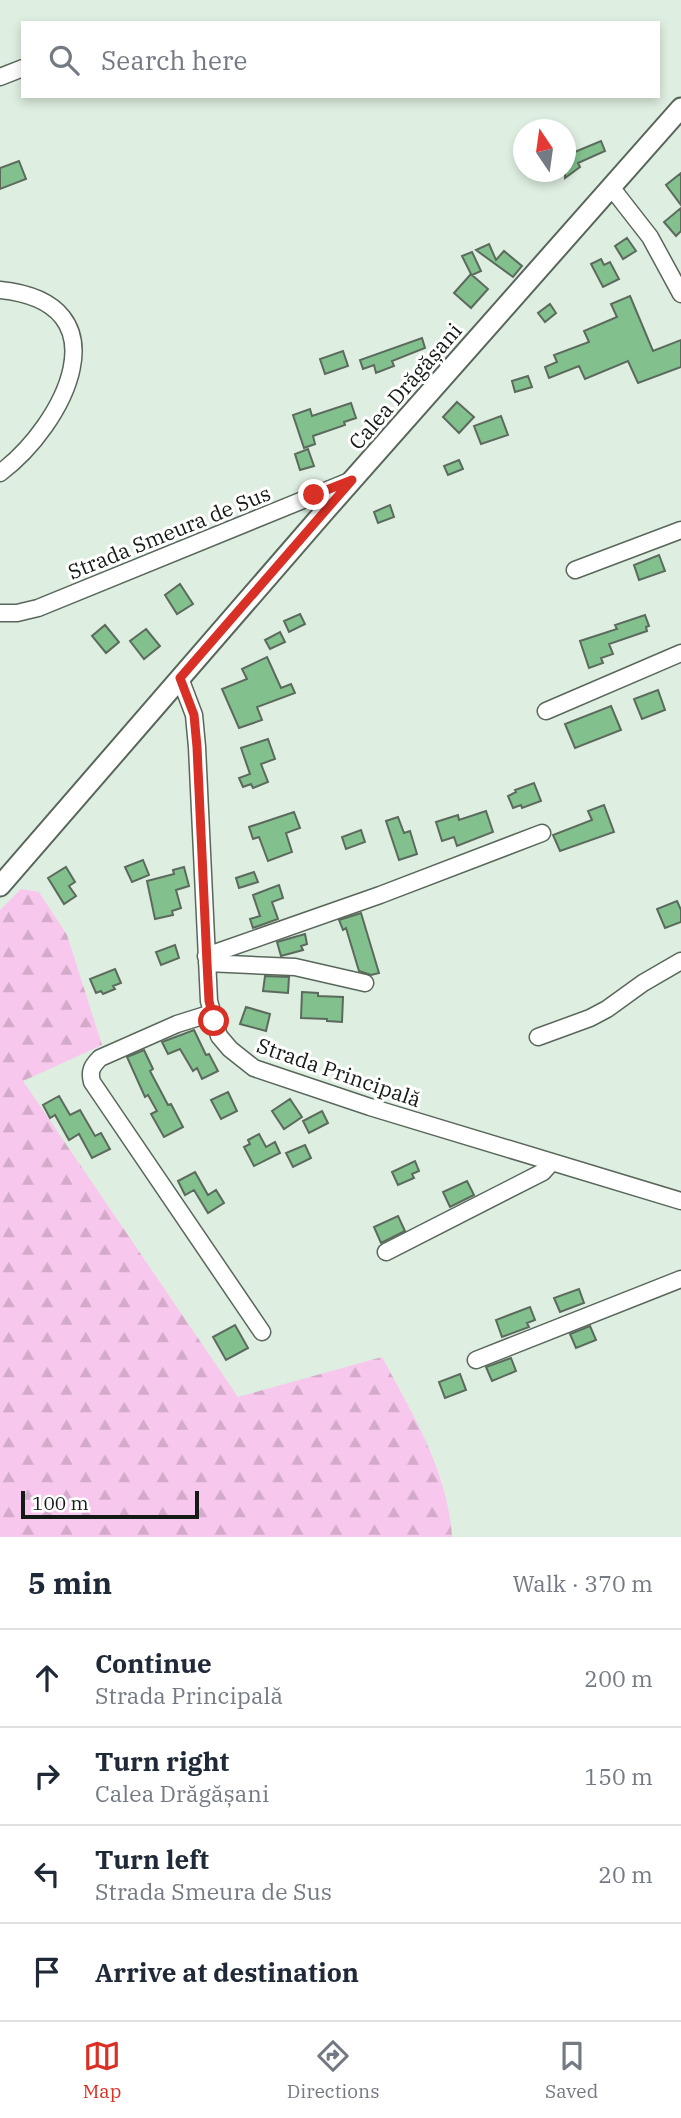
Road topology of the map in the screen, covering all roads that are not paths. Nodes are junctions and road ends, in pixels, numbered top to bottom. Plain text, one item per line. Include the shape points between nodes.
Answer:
1 (21, 69) edge
2 (0, 77) edge
3 (681, 108) edge
4 (611, 187) junction
5 (675, 271) edge
6 (0, 290) edge
7 (681, 294) edge
8 (0, 473) edge
9 (352, 480) junction
10 (681, 530) edge
11 (575, 570) dead end
12 (0, 613) edge
13 (681, 653) edge
14 (180, 678) junction
15 (546, 711) dead end
16 (542, 833) dead end
17 (0, 886) edge
18 (206, 960) junction
19 (681, 961) edge
20 (365, 983) dead end
21 (212, 1013) junction
22 (538, 1037) dead end
23 (552, 1162) junction
24 (681, 1201) edge
25 (386, 1252) dead end
26 (681, 1279) edge
27 (262, 1332) dead end
28 (476, 1360) dead end

1 - 2 street
3 - 4 main road, Calea Drăgășani
4 - 5 street
4 - 9 main road, Calea Drăgășani
5 - 7 street
6 - 8 street via 50,304 62,315 74,351 71,378 54,410 16,461
9 - 12 street, Strada Smeura de Sus via 38,608
9 - 14 main road, Calea Drăgășani
10 - 11 street
13 - 15 street
14 - 17 main road, Calea Drăgășani
14 - 18 street, Strada Principală via 194,715 197,747
16 - 18 street
18 - 20 street via 295,967
18 - 21 street, Strada Principală
19 - 22 street via 607,1009
21 - 23 street, Strada Principală via 219,1035 254,1068
21 - 27 street via 100,1058 90,1074
23 - 24 street, Strada Principală
23 - 25 street via 543,1172
26 - 28 street

